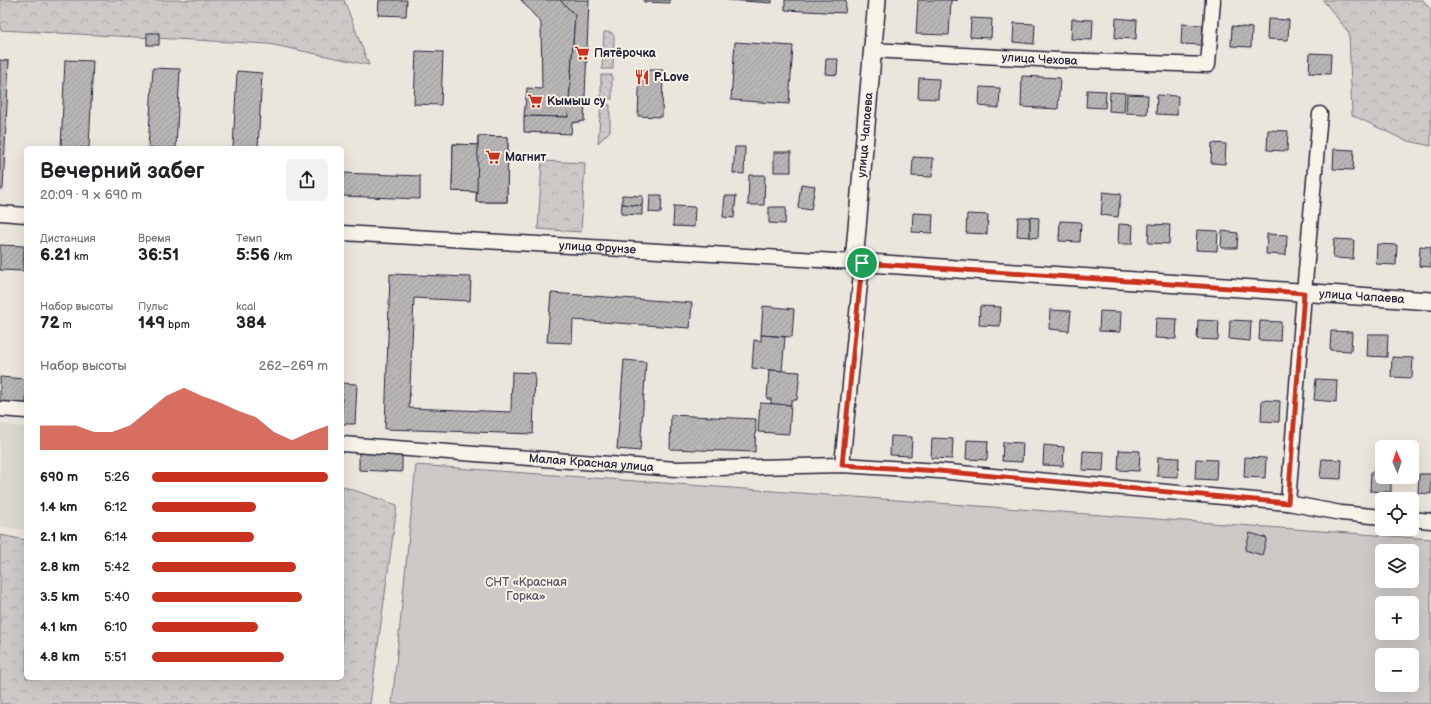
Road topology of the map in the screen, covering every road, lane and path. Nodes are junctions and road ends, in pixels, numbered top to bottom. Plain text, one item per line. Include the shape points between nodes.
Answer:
1 (877, 0) edge
2 (1212, 0) edge
3 (872, 50) junction
4 (1320, 114) dead end
5 (0, 213) edge
6 (24, 215) edge
7 (344, 233) edge
8 (858, 262) junction
9 (1304, 293) junction
10 (1431, 301) edge
11 (0, 409) edge
12 (24, 411) edge
13 (344, 444) edge
14 (842, 465) junction
15 (1288, 503) junction
16 (1375, 516) edge
17 (1419, 520) edge
18 (1431, 521) edge

1 - 3 street, улица Чапаева
2 - 3 street, улица Чехова via 1208,64 1057,60
3 - 8 street, улица Чапаева
4 - 9 street
5 - 6 street
7 - 8 street, улица Фрунзе
8 - 9 street, улица Чапаева
8 - 14 street, улица Чапаева
9 - 10 street, улица Чапаева
9 - 15 street
11 - 12 street
13 - 14 street, Малая Красная улица via 676,469
14 - 15 street, Малая Красная улица via 939,471
15 - 16 street, Малая Красная улица
17 - 18 street

